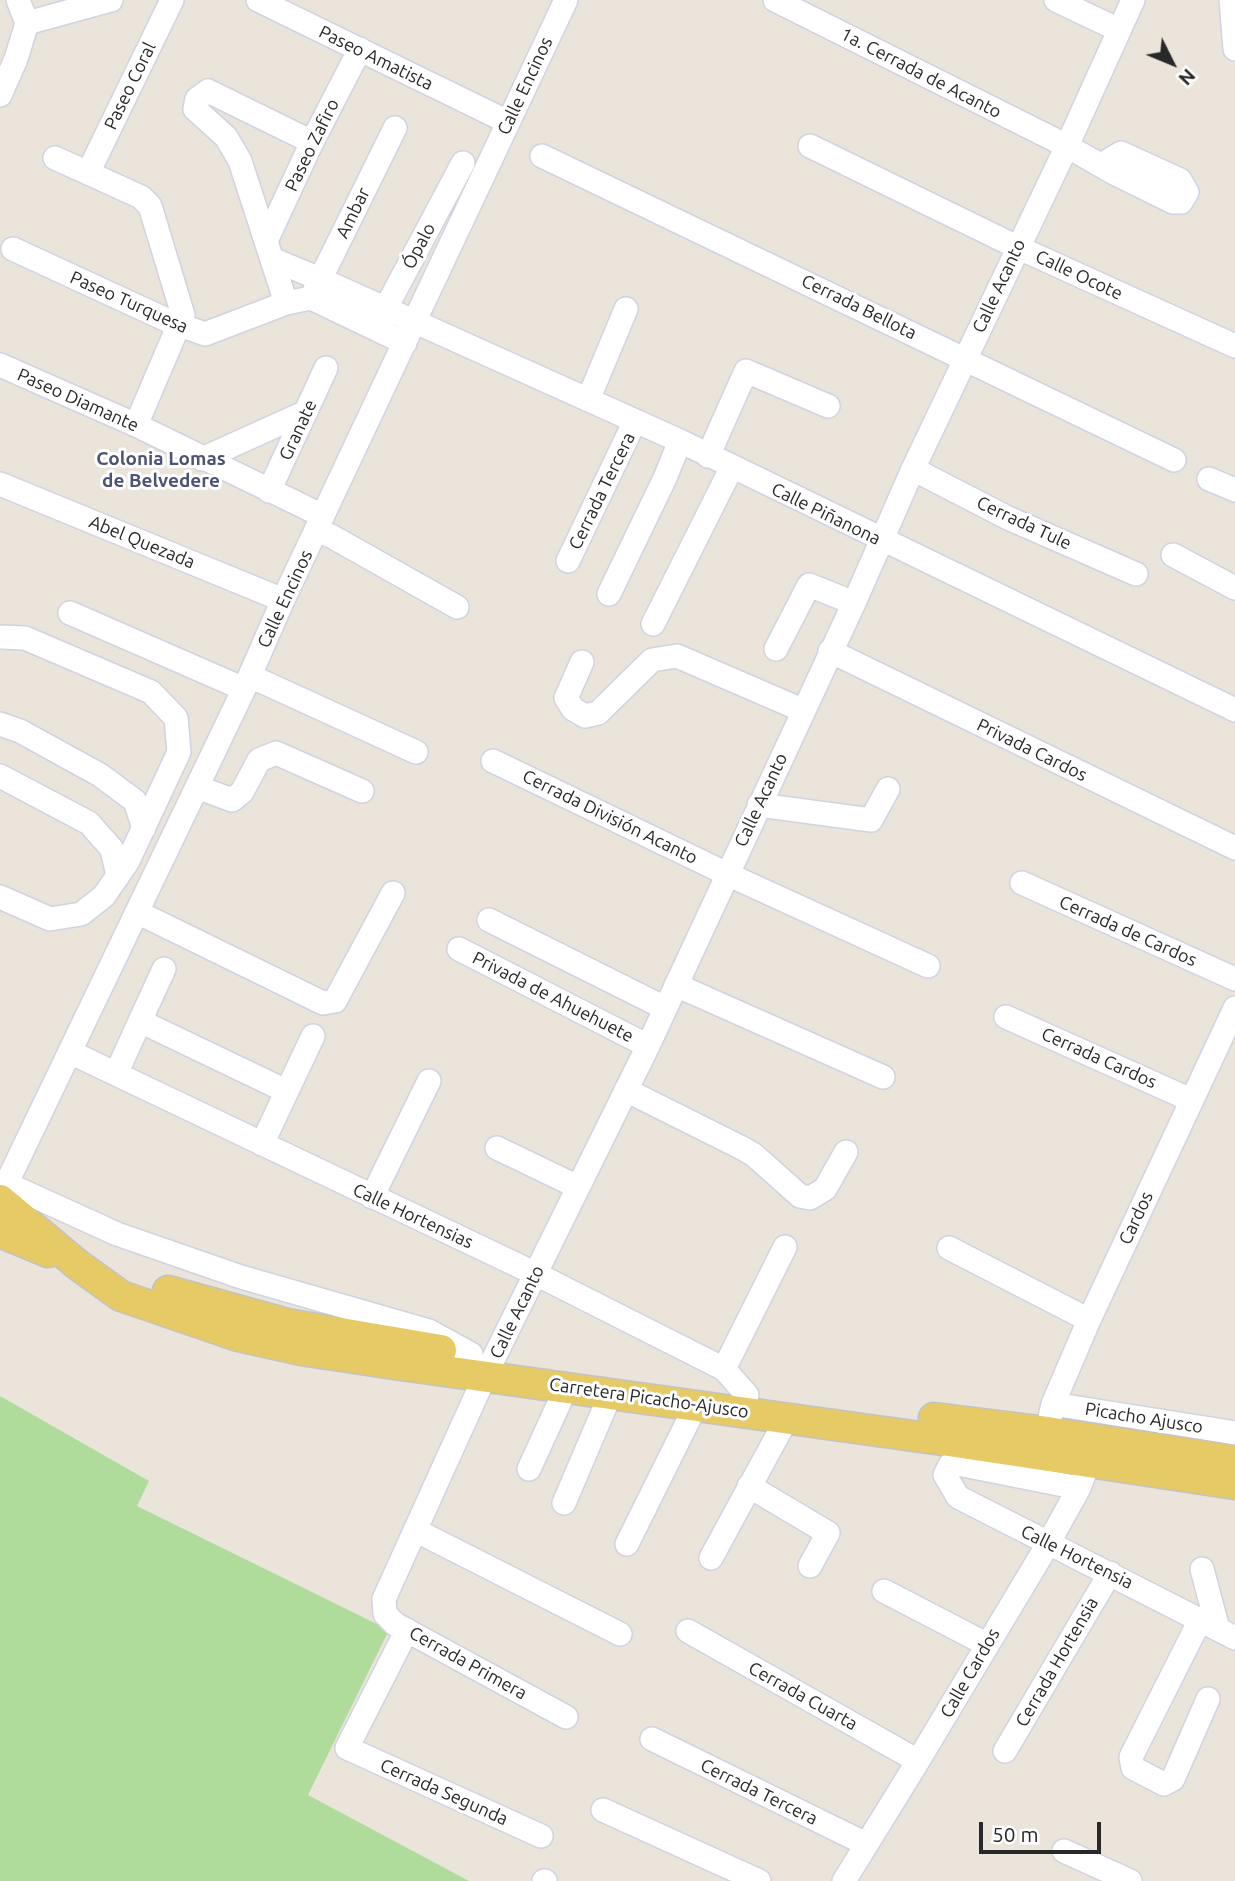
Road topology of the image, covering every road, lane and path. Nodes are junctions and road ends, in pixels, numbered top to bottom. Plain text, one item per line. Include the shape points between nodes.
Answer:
1 (18, 0) edge
2 (111, 0) edge
3 (172, 0) edge
4 (258, 0) edge
5 (775, 0) edge
6 (1056, 0) edge
7 (1133, 0) edge
8 (1231, 0) edge
9 (562, 1) edge
10 (27, 23) junction
11 (1119, 30) junction
12 (1235, 49) edge
13 (359, 50) junction
14 (8, 61) edge
15 (0, 95) edge
16 (501, 119) junction
17 (395, 128) dead end
18 (312, 142) junction
19 (810, 146) dead end
20 (1067, 146) junction
21 (542, 156) dead end
22 (55, 158) dead end
23 (463, 163) dead end
24 (1101, 165) dead end
25 (88, 173) junction
26 (1017, 247) junction
27 (13, 249) dead end
28 (269, 250) junction
29 (315, 288) junction
30 (286, 303) junction
31 (626, 309) dead end
32 (380, 319) junction
33 (411, 320) junction
34 (180, 325) junction
35 (405, 343) junction
36 (1235, 346) edge
37 (965, 358) junction
38 (0, 365) edge
39 (326, 368) dead end
40 (588, 400) junction
41 (828, 406) dead end
42 (306, 412) junction
43 (635, 421) junction
44 (136, 425) junction
45 (680, 441) junction
46 (708, 456) junction
47 (202, 459) junction
48 (1174, 460) dead end
49 (732, 467) junction
50 (913, 469) junction
51 (1209, 479) dead end
52 (0, 484) edge
53 (1235, 490) edge
54 (269, 491) junction
55 (316, 518) junction
56 (880, 540) junction
57 (1173, 555) dead end
58 (568, 561) dead end
59 (1136, 574) dead end
60 (1235, 588) edge
61 (609, 594) dead end
62 (284, 600) junction
63 (854, 603) junction
64 (457, 607) dead end
65 (70, 612) dead end
66 (653, 624) dead end
67 (0, 638) edge
68 (776, 649) dead end
69 (830, 651) junction
70 (582, 662) dead end
71 (247, 683) junction
72 (803, 710) junction
73 (1235, 710) edge
74 (0, 724) edge
75 (416, 752) dead end
76 (493, 761) dead end
77 (0, 776) edge
78 (197, 787) junction
79 (888, 789) dead end
80 (362, 791) dead end
81 (759, 805) junction
82 (144, 828) junction
83 (1235, 848) edge
84 (727, 874) junction
85 (118, 876) junction
86 (1022, 883) dead end
87 (393, 893) dead end
88 (0, 897) edge
89 (137, 912) junction
90 (489, 920) dead end
91 (459, 949) dead end
92 (928, 966) dead end
93 (164, 969) dead end
94 (1235, 979) edge
95 (676, 985) junction
96 (665, 1008) junction
97 (1235, 1008) edge
98 (1006, 1017) dead end
99 (140, 1021) junction
100 (313, 1036) dead end
101 (648, 1045) junction
102 (70, 1052) junction
103 (116, 1074) junction
104 (883, 1077) dead end
105 (429, 1081) dead end
106 (626, 1090) junction
107 (286, 1091) junction
108 (1191, 1100) junction
109 (262, 1144) junction
110 (497, 1147) dead end
111 (846, 1152) dead end
112 (578, 1187) junction
113 (2, 1194) edge
114 (372, 1197) junction
115 (0, 1232) edge
116 (785, 1247) dead end
117 (949, 1248) dead end
118 (78, 1265) junction
119 (536, 1274) junction
120 (1090, 1320) junction
121 (483, 1363) junction
122 (724, 1369) junction
123 (567, 1387) junction
124 (611, 1393) junction
125 (747, 1395) junction
126 (696, 1405) junction
127 (787, 1418) junction
128 (1050, 1418) junction
129 (1235, 1433) edge
130 (1235, 1461) edge
131 (529, 1469) dead end
132 (1084, 1474) junction
133 (1235, 1484) edge
134 (749, 1486) junction
135 (564, 1503) dead end
136 (415, 1530) junction
137 (627, 1544) dead end
138 (1048, 1544) junction
139 (711, 1558) dead end
140 (810, 1566) dead end
141 (1202, 1569) dead end
142 (1110, 1573) junction
143 (884, 1591) dead end
144 (384, 1599) joint
145 (1217, 1629) edge
146 (407, 1630) junction
147 (688, 1632) dead end
148 (620, 1634) dead end
149 (986, 1644) junction
150 (1208, 1699) dead end
151 (566, 1717) dead end
152 (652, 1739) dead end
153 (1004, 1751) dead end
154 (918, 1761) junction
155 (603, 1810) dead end
156 (541, 1836) dead end
157 (866, 1844) junction
158 (1065, 1851) dead end
159 (759, 1881) edge
160 (844, 1881) edge
161 (1130, 1881) edge

1 - 10 street
2 - 10 street
3 - 25 street, Paseo Coral
4 - 13 street, Paseo Amatista
5 - 20 street, 1a. Cerrada de Acanto
6 - 11 street
7 - 11 street, Calle Acanto
8 - 12 street
9 - 16 street, Calle Encinos
10 - 14 street
11 - 20 street, Calle Acanto
13 - 16 street, Paseo Amatista
13 - 18 street, Paseo Zafiro
14 - 15 street
16 - 33 street, Calle Encinos
17 - 29 street, Ambar
18 - 28 street, Paseo Zafiro
18 - 28 street via 208,91 197,99 195,109 226,138 240,161
19 - 26 street, Calle Ocote
20 - 24 street, 1a. Cerrada de Acanto
20 - 26 street, Calle Acanto
21 - 37 street, Cerrada Bellota
22 - 25 street
23 - 32 street, Ópalo
25 - 34 street via 141,197 150,206 183,315
26 - 36 street, Calle Ocote
26 - 37 street, Calle Acanto
27 - 34 street, Paseo Turquesa
28 - 29 street
28 - 30 street
29 - 30 street, Paseo Turquesa
29 - 32 street
30 - 34 street, Paseo Turquesa via 205,334
31 - 40 street
32 - 33 street
32 - 35 street
33 - 35 street, Calle Encinos
33 - 40 street, Calle Piñanona
34 - 44 street
35 - 55 street, Calle Encinos
37 - 48 street, Cerrada Bellota
37 - 50 street, Calle Acanto
38 - 44 street, Paseo Diamante
39 - 42 street, Granate
40 - 43 street, Calle Piñanona
41 - 46 street via 746,371
42 - 47 street
42 - 54 street, Granate
43 - 45 street, Calle Piñanona
43 - 58 street, Cerrada Tercera
44 - 47 street, Paseo Diamante
45 - 46 street, Calle Piñanona
45 - 61 street
46 - 49 street, Calle Piñanona
47 - 54 street, Paseo Diamante
49 - 56 street, Calle Piñanona
49 - 66 street
50 - 56 street, Calle Acanto
50 - 59 street, Cerrada Tule via 1008,518
51 - 53 street
52 - 62 street, Abel Quezada
54 - 55 street, Paseo Diamante
55 - 62 street, Calle Encinos
55 - 64 street, Paseo Diamante
56 - 63 street, Calle Acanto
56 - 73 street, Calle Piñanona
57 - 60 street
62 - 71 street, Calle Encinos
63 - 68 street via 809,585
63 - 69 street, Calle Acanto
65 - 71 street
67 - 82 street via 25,638 151,692 176,718 179,752
69 - 72 street, Calle Acanto
69 - 83 street, Privada Cardos
70 - 72 street via 566,698 585,716 598,713 652,660 677,656
71 - 75 street
71 - 78 street, Calle Encinos
72 - 81 street, Calle Acanto
74 - 82 street via 20,730 100,775 135,801
76 - 84 street, Cerrada División Acanto
77 - 85 street via 89,823 112,849
78 - 80 street via 232,800 242,792 259,760 276,754
78 - 89 street, Calle Encinos
79 - 81 street via 871,820
81 - 84 street, Calle Acanto
82 - 85 street
84 - 92 street, Cerrada División Acanto
84 - 95 street, Calle Acanto
85 - 88 street via 104,896 81,914 50,919
86 - 94 street, Cerrada de Cardos
87 - 89 street via 335,1001 328,1003
89 - 102 street, Calle Encinos
90 - 96 street
91 - 101 street, Privada de Ahuehuete
93 - 99 street
95 - 96 street, Calle Acanto
95 - 104 street
96 - 101 street, Calle Acanto
97 - 108 street, Cardos
98 - 108 street, Cerrada Cardos
99 - 103 street
99 - 107 street
100 - 107 street
101 - 106 street, Calle Acanto
102 - 103 street, Calle Hortensias
102 - 113 street, Calle Encinos
103 - 109 street, Calle Hortensias
105 - 114 street
106 - 111 street via 754,1155 800,1196 810,1198 825,1189
106 - 112 street, Calle Acanto
107 - 109 street
108 - 120 street, Cardos
109 - 114 street, Calle Hortensias
110 - 112 street
112 - 119 street, Calle Acanto
113 - 118 main road
113 - 121 street via 241,1277 429,1331
114 - 119 street, Calle Hortensias
115 - 118 main road, Carretera Picacho-Ajusco
116 - 122 street
117 - 120 street
118 - 121 main road, Carretera Picacho-Ajusco via 121,1296 238,1336 301,1350
119 - 121 street, Calle Acanto
119 - 122 street, Calle Hortensias
120 - 128 street, Cardos
121 - 123 main road, Carretera Picacho-Ajusco
121 - 125 main road, Carretera Picacho-Ajusco
121 - 136 street, Calle Acanto
122 - 125 street, Calle Hortensias
123 - 124 main road, Carretera Picacho-Ajusco
123 - 131 street
124 - 126 main road, Carretera Picacho-Ajusco
124 - 135 street
125 - 128 main road, Carretera Picacho-Ajusco
126 - 127 main road, Carretera Picacho-Ajusco
126 - 137 street
127 - 132 main road, Carretera Picacho-Ajusco
127 - 134 street
128 - 129 street, Picacho Ajusco
128 - 130 main road, Carretera Picacho-Ajusco
132 - 133 main road, Carretera Picacho-Ajusco
132 - 138 street, Calle Cardos
132 - 138 street, Calle Hortensia via 950,1465 946,1475 958,1497
134 - 139 street
134 - 140 street via 828,1532
136 - 144 street, Calle Acanto
136 - 148 street
138 - 142 street, Calle Hortensia
138 - 149 street, Calle Cardos
141 - 145 street
142 - 145 street, Calle Hortensia
142 - 153 street, Cerrada Hortensia
143 - 149 street
144 - 146 street, Cerrada Primera via 385,1614
145 - 150 street via 1131,1757 1133,1768 1164,1784 1173,1779
146 - 151 street, Cerrada Primera
146 - 156 street, Cerrada Segunda via 347,1748
147 - 154 street, Cerrada Cuarta
149 - 154 street, Calle Cardos
152 - 157 street, Cerrada Tercera
154 - 157 street, Calle Cardos
155 - 159 street
157 - 160 street, Calle Cardos
158 - 161 street

